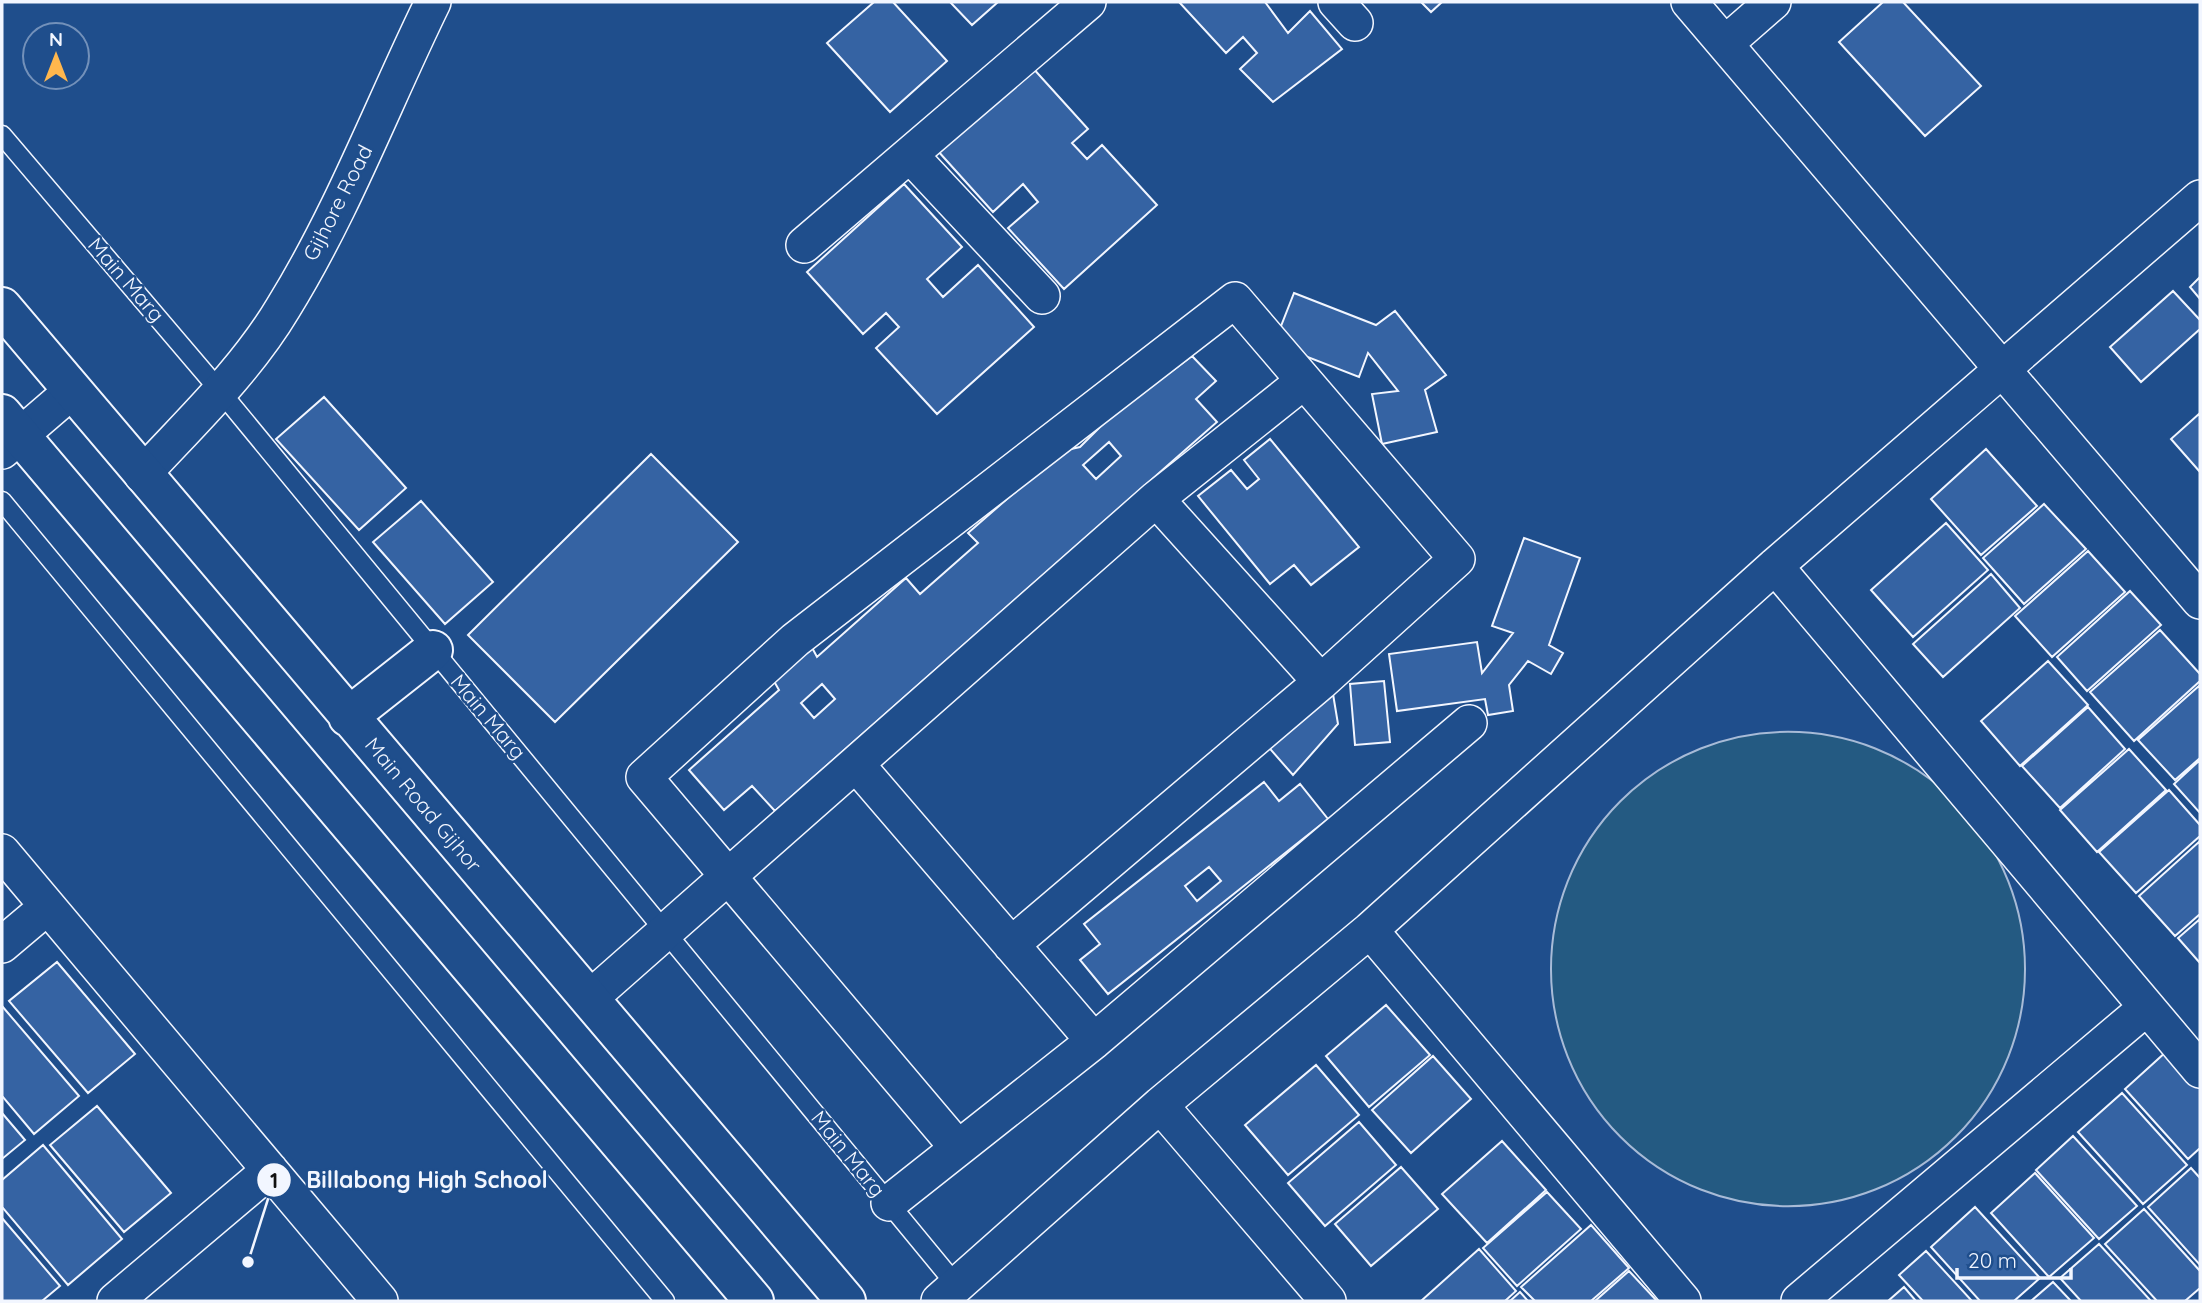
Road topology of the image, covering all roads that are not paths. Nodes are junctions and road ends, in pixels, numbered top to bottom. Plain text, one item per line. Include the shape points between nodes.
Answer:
1 (432, 2) edge
2 (1088, 2) edge
3 (1689, 2) edge
4 (1773, 2) edge
5 (1726, 43) junction
6 (2, 135) edge
7 (910, 155) junction
8 (2200, 198) edge
9 (804, 245) dead end
10 (1042, 296) dead end
11 (2, 307) edge
12 (2004, 370) junction
13 (1304, 381) junction
14 (73, 390) junction
15 (220, 391) junction
16 (8, 434) edge
17 (142, 475) junction
18 (1156, 499) junction
19 (2, 501) edge
20 (1775, 566) junction
21 (2200, 601) edge
22 (433, 650) junction
23 (1321, 682) junction
24 (348, 717) junction
25 (1469, 723) dead end
26 (856, 764) junction
27 (2, 852) edge
28 (728, 875) junction
29 (47, 907) junction
30 (665, 930) junction
31 (1370, 930) junction
32 (1011, 944) junction
33 (2, 945) edge
34 (589, 999) junction
35 (2146, 1008) junction
36 (1094, 1041) junction
37 (2200, 1070) edge
38 (1160, 1105) junction
39 (958, 1148) junction
40 (270, 1170) junction
41 (889, 1203) junction
42 (956, 1296) edge
43 (115, 1301) edge
44 (380, 1301) edge
45 (665, 1301) edge
46 (754, 1301) edge
47 (846, 1301) edge
48 (1328, 1301) edge
49 (1683, 1301) edge
50 (1799, 1301) edge

1 - 15 street, Gijhore Road via 356,174 282,310
2 - 7 street
3 - 5 street
4 - 5 street
5 - 12 street
6 - 15 lane, Main Marg
7 - 9 street
7 - 10 street
8 - 12 street
11 - 14 street, Main Road Gijhor
12 - 20 street
12 - 21 street
13 - 18 street
13 - 23 street via 1457,559
13 - 28 street via 1235,300 795,640 643,777
14 - 16 street
14 - 17 street, Main Road Gijhor
15 - 17 street, Gijhore Road
15 - 22 lane, Main Marg
16 - 46 street
17 - 24 street, Main Road Gijhor
18 - 23 street
18 - 26 street
19 - 45 lane
20 - 31 street
20 - 35 street
22 - 24 street
22 - 30 lane, Main Marg
23 - 32 street
24 - 34 street, Main Road Gijhor
25 - 36 street
26 - 28 street
26 - 32 street
27 - 29 street
28 - 30 street
28 - 39 street
29 - 33 street
29 - 40 street
30 - 34 street
30 - 41 lane, Main Marg
31 - 38 street
31 - 49 street
32 - 36 street
34 - 47 street, Main Road Gijhor
35 - 37 street
35 - 50 street
36 - 39 street
38 - 42 street
38 - 48 street
39 - 41 street
40 - 43 street
40 - 44 street
41 - 42 lane, Main Marg

